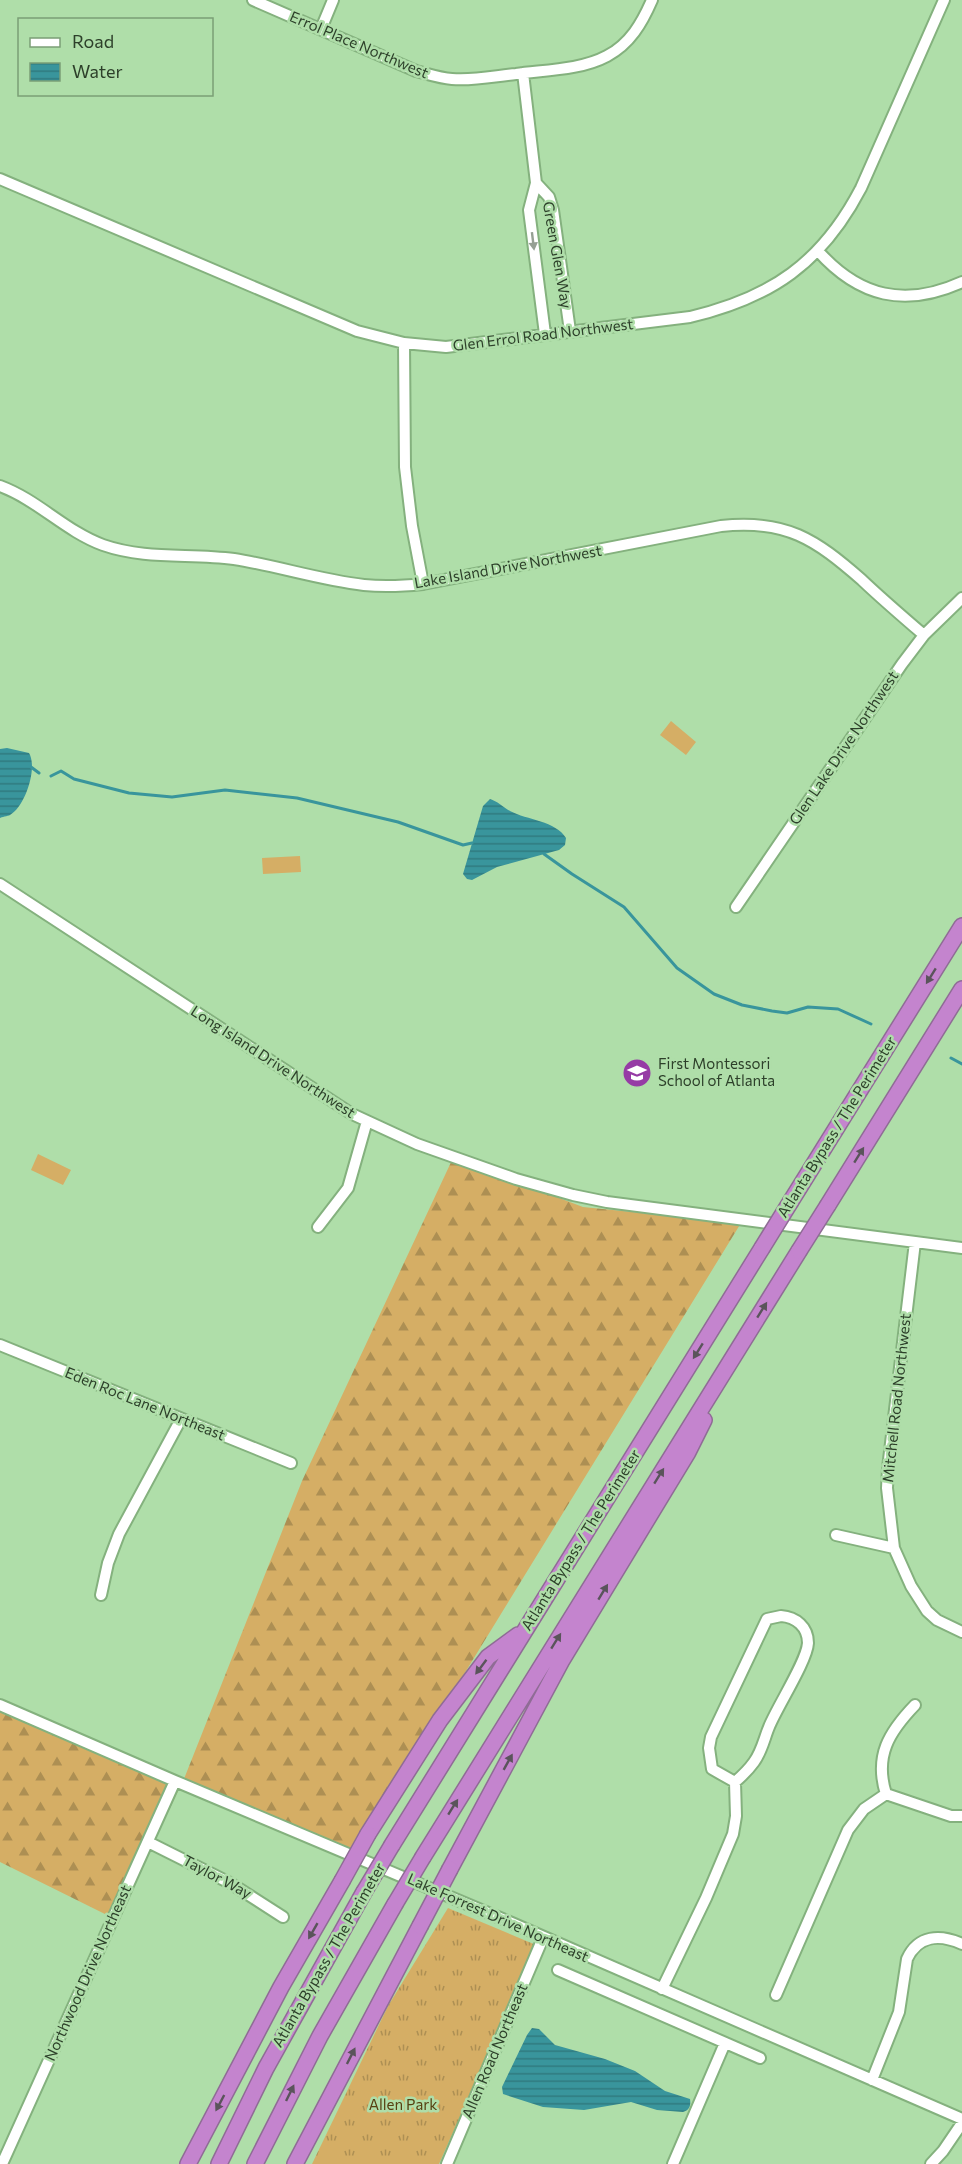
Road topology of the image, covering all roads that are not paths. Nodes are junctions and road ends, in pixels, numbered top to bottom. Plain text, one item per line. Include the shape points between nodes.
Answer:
1 (253, 0) edge
2 (333, 0) edge
3 (652, 0) edge
4 (944, 0) edge
5 (321, 29) junction
6 (523, 73) junction
7 (0, 180) edge
8 (536, 183) junction
9 (818, 251) junction
10 (962, 282) edge
11 (570, 331) junction
12 (545, 334) junction
13 (404, 343) junction
14 (0, 486) edge
15 (423, 584) junction
16 (962, 598) edge
17 (924, 635) junction
18 (0, 884) edge
19 (736, 907) dead end
20 (962, 926) edge
21 (962, 989) edge
22 (367, 1121) junction
23 (318, 1227) dead end
24 (915, 1242) junction
25 (962, 1248) edge
26 (0, 1345) edge
27 (731, 1360) junction
28 (181, 1419) junction
29 (291, 1463) dead end
30 (837, 1535) dead end
31 (894, 1548) junction
32 (101, 1595) dead end
33 (525, 1629) junction
34 (962, 1632) edge
35 (0, 1705) edge
36 (915, 1705) dead end
37 (175, 1781) junction
38 (736, 1787) junction
39 (886, 1794) junction
40 (962, 1816) edge
41 (148, 1842) junction
42 (283, 1917) dead end
43 (543, 1938) junction
44 (962, 1944) edge
45 (558, 1970) dead end
46 (662, 1989) junction
47 (776, 1995) dead end
48 (725, 2043) junction
49 (760, 2058) dead end
50 (872, 2080) junction
51 (962, 2121) edge
52 (2, 2164) edge
53 (188, 2164) edge
54 (219, 2164) edge
55 (255, 2164) edge
56 (295, 2164) edge
57 (447, 2164) edge
58 (674, 2164) edge
59 (931, 2164) edge

1 - 5 street, Errol Place Northwest
2 - 5 street
3 - 6 street, Errol Place Northwest via 634,34 607,56 579,65
4 - 9 street, Glen Errol Road Northwest via 861,188 842,222
5 - 6 street, Errol Place Northwest via 437,77 468,80
6 - 8 street, Green Glen Way
7 - 13 street, Glen Errol Road Northwest via 357,331
8 - 11 street, Green Glen Way via 549,197 553,210
8 -> 12 street, Green Glen Way via 529,210
9 - 10 street via 833,268 871,291 914,296
9 - 11 street, Glen Errol Road Northwest via 774,286 724,309
11 - 12 street, Glen Errol Road Northwest
12 - 13 street, Glen Errol Road Northwest via 446,347
13 - 15 street via 405,467
14 - 15 street, Lake Island Drive Northwest via 81,535 126,552 234,559 365,585
15 - 17 street, Lake Island Drive Northwest via 721,526 759,525 792,532 822,547
16 - 17 street, Glen Lake Drive Northwest
17 - 19 street, Glen Lake Drive Northwest
18 - 22 street, Long Island Drive Northwest
20 -> 33 highway, Atlanta Bypass / The Perimeter, bridge
27 -> 21 highway, Atlanta Bypass / The Perimeter, bridge
22 - 23 street via 348,1188
22 - 24 street, Long Island Drive Northwest via 417,1144 573,1195
24 - 25 street, Long Island Drive Northwest
24 - 31 street, Mitchell Road Northwest via 888,1468
26 - 28 street, Eden Roc Lane Northeast
55 -> 27 highway, Atlanta Bypass / The Perimeter, bridge via 320,2036 395,1904
56 -> 27 highway, bridge via 562,1660 688,1452
28 - 29 street, Eden Roc Lane Northeast
28 - 32 street via 119,1534
30 - 31 street
31 - 34 street, Mitchell Road Northwest via 920,1602 937,1620
33 -> 53 highway, bridge via 488,1657 440,1720 368,1834 281,1987
33 - 54 highway, Atlanta Bypass / The Perimeter, bridge via 364,1892 271,2058
35 - 37 street, Lake Forrest Drive Northeast
36 - 39 street via 884,1749 881,1772
37 - 41 street, Northwood Drive Northeast
37 - 43 street, Lake Forrest Drive Northeast
38 - 38 street via 712,1769 711,1737 767,1619 789,1617 807,1634 807,1650 763,1746
38 - 46 street via 733,1834
39 - 40 street via 951,1816
39 - 47 street via 864,1809 848,1830
41 - 42 street, Taylor Way via 230,1883
41 - 52 street, Northwood Drive Northeast
43 - 46 street, Lake Forrest Drive Northeast
43 - 57 street, Allen Road Northeast
44 - 50 street via 948,1938 933,1938 910,1952 899,2012
45 - 48 street
46 - 50 street, Lake Forrest Drive Northeast
48 - 49 street
48 - 58 street
50 - 51 street, Lake Forrest Drive Northeast
51 - 59 street

